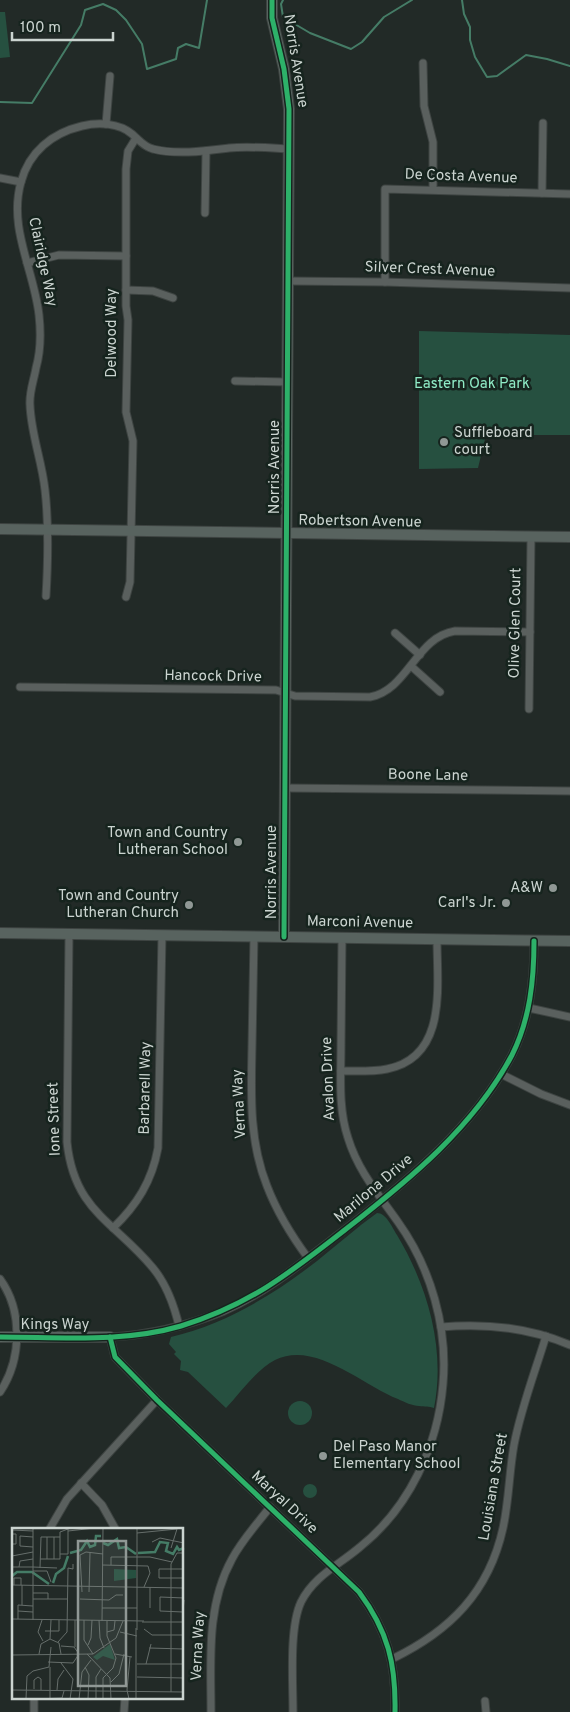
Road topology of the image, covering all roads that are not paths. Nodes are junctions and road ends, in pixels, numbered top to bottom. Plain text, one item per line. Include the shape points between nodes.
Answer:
1 (272, 0) edge
2 (423, 63) dead end
3 (110, 76) dead end
4 (543, 123) dead end
5 (106, 124) junction
6 (136, 138) junction
7 (289, 149) junction
8 (206, 151) junction
9 (0, 178) edge
10 (21, 182) junction
11 (433, 189) junction
12 (542, 194) junction
13 (570, 194) edge
14 (205, 213) dead end
15 (126, 256) junction
16 (26, 263) junction
17 (288, 281) junction
18 (385, 282) junction
19 (570, 288) edge
20 (126, 290) junction
21 (173, 298) dead end
22 (235, 381) dead end
23 (288, 382) junction
24 (0, 529) edge
25 (46, 529) junction
26 (131, 530) junction
27 (287, 533) junction
28 (531, 537) junction
29 (570, 537) edge
30 (46, 596) dead end
31 (126, 596) dead end
32 (530, 632) junction
33 (395, 633) dead end
34 (420, 655) junction
35 (411, 666) junction
36 (20, 687) dead end
37 (440, 692) dead end
38 (286, 694) junction
39 (529, 709) dead end
40 (285, 788) junction
41 (570, 792) edge
42 (0, 933) edge
43 (69, 934) junction
44 (162, 935) junction
45 (254, 936) junction
46 (284, 937) junction
47 (342, 938) junction
48 (438, 939) junction
49 (534, 941) junction
50 (570, 941) edge
51 (529, 1008) junction
52 (570, 1017) edge
53 (341, 1071) junction
54 (501, 1074) junction
55 (570, 1105) edge
56 (382, 1201) junction
57 (113, 1228) junction
58 (308, 1258) junction
59 (0, 1279) edge
60 (179, 1326) junction
61 (441, 1327) junction
62 (546, 1336) junction
63 (0, 1337) edge
64 (16, 1337) junction
65 (110, 1337) junction
66 (570, 1345) edge
67 (0, 1392) edge
68 (157, 1400) junction
69 (81, 1483) junction
70 (270, 1507) junction
71 (50, 1528) edge
72 (115, 1528) edge
73 (333, 1567) junction
74 (392, 1659) junction
75 (486, 1701) dead end
76 (210, 1712) edge
77 (293, 1712) edge
78 (395, 1712) edge
79 (486, 1712) edge

1 - 7 street, Norris Avenue via 272,18 290,109
2 - 11 street via 424,106 433,142
3 - 5 street
4 - 12 street
5 - 6 street, Clairidge Way via 121,127
5 - 10 street, Clairidge Way via 82,126 49,140 31,158
6 - 8 street, Clairidge Way via 156,150
6 - 15 street, Delwood Way via 127,156
7 - 8 street, Clairidge Way
7 - 17 street, Norris Avenue
8 - 14 street
9 - 10 street
10 - 16 street, Clairidge Way via 17,214
11 - 12 street, De Costa Avenue
11 - 18 street, De Costa Avenue via 385,188
12 - 13 street, De Costa Avenue
15 - 16 street via 59,255
15 - 20 street, Delwood Way
16 - 25 street, Clairidge Way via 40,326 39,352 30,399 32,431 45,489
17 - 18 street, Silver Crest Avenue
17 - 23 street, Norris Avenue
18 - 19 street, Silver Crest Avenue
20 - 21 street via 153,291
20 - 26 street, Delwood Way via 126,412 133,441
22 - 23 street
23 - 27 street, Norris Avenue
24 - 25 street, Robertson Avenue
25 - 26 street, Robertson Avenue
25 - 30 street, Clairidge Way
26 - 27 street, Robertson Avenue
26 - 31 street, Delwood Way via 130,582
27 - 28 street, Robertson Avenue
27 - 38 street, Norris Avenue
28 - 29 street, Robertson Avenue
28 - 32 street, Olive Glen Court
32 - 34 street, Hancock Drive via 450,632 437,638
32 - 39 street, Olive Glen Court
33 - 34 street
34 - 35 street, Hancock Drive
35 - 37 street
35 - 38 street, Hancock Drive via 391,688 374,696
36 - 38 street, Hancock Drive via 276,690
38 - 40 street, Norris Avenue
40 - 41 street, Boone Lane
40 - 46 street, Norris Avenue
42 - 43 street, Marconi Avenue
43 - 44 street, Marconi Avenue
43 - 57 street, Ione Street via 68,1154 79,1187 88,1202
44 - 45 street, Marconi Avenue
44 - 57 street, Barbarell Way via 158,1148 141,1196
45 - 46 street, Marconi Avenue
45 - 58 street, Verna Way via 251,1093 256,1146 266,1185 277,1209
46 - 47 street, Marconi Avenue
47 - 48 street, Marconi Avenue
47 - 53 street, Avalon Drive
48 - 49 street, Marconi Avenue
48 - 53 street via 436,1015 433,1030 425,1044 410,1059 396,1066 378,1071
49 - 50 street, Marconi Avenue
49 - 51 street, Marilona Drive
51 - 52 street
51 - 54 street, Marilona Drive via 518,1041
53 - 56 street, Avalon Drive via 341,1102 348,1138 361,1171
54 - 55 street
54 - 56 street, Marilona Drive via 448,1140
56 - 58 street, Marilona Drive
56 - 61 street, Avalon Drive via 419,1258 433,1292
57 - 60 street, Ione Street via 161,1278
58 - 60 street, Marilona Drive via 247,1299
59 - 64 street via 14,1308
60 - 65 street, Marilona Drive
61 - 62 street via 496,1326
61 - 73 street, Avalon Drive via 442,1397 436,1430 424,1462 391,1517 364,1544
62 - 66 street
62 - 74 street, Louisiana Street via 521,1416 504,1527 489,1572 476,1593 452,1620 418,1646
63 - 64 street, Kings Way
64 - 65 street, Kings Way
64 - 67 street via 13,1363
65 - 68 street, Maryal Drive via 115,1357
68 - 69 street
68 - 70 street, Maryal Drive
69 - 71 street
69 - 72 street via 102,1505
70 - 73 street, Maryal Drive
70 - 76 street, Verna Way via 240,1545 218,1592 211,1633
73 - 74 street, Maryal Drive via 368,1605 382,1628
73 - 77 street, Avalon Drive via 312,1584 297,1614
74 - 78 street, Maryal Drive
75 - 79 street

